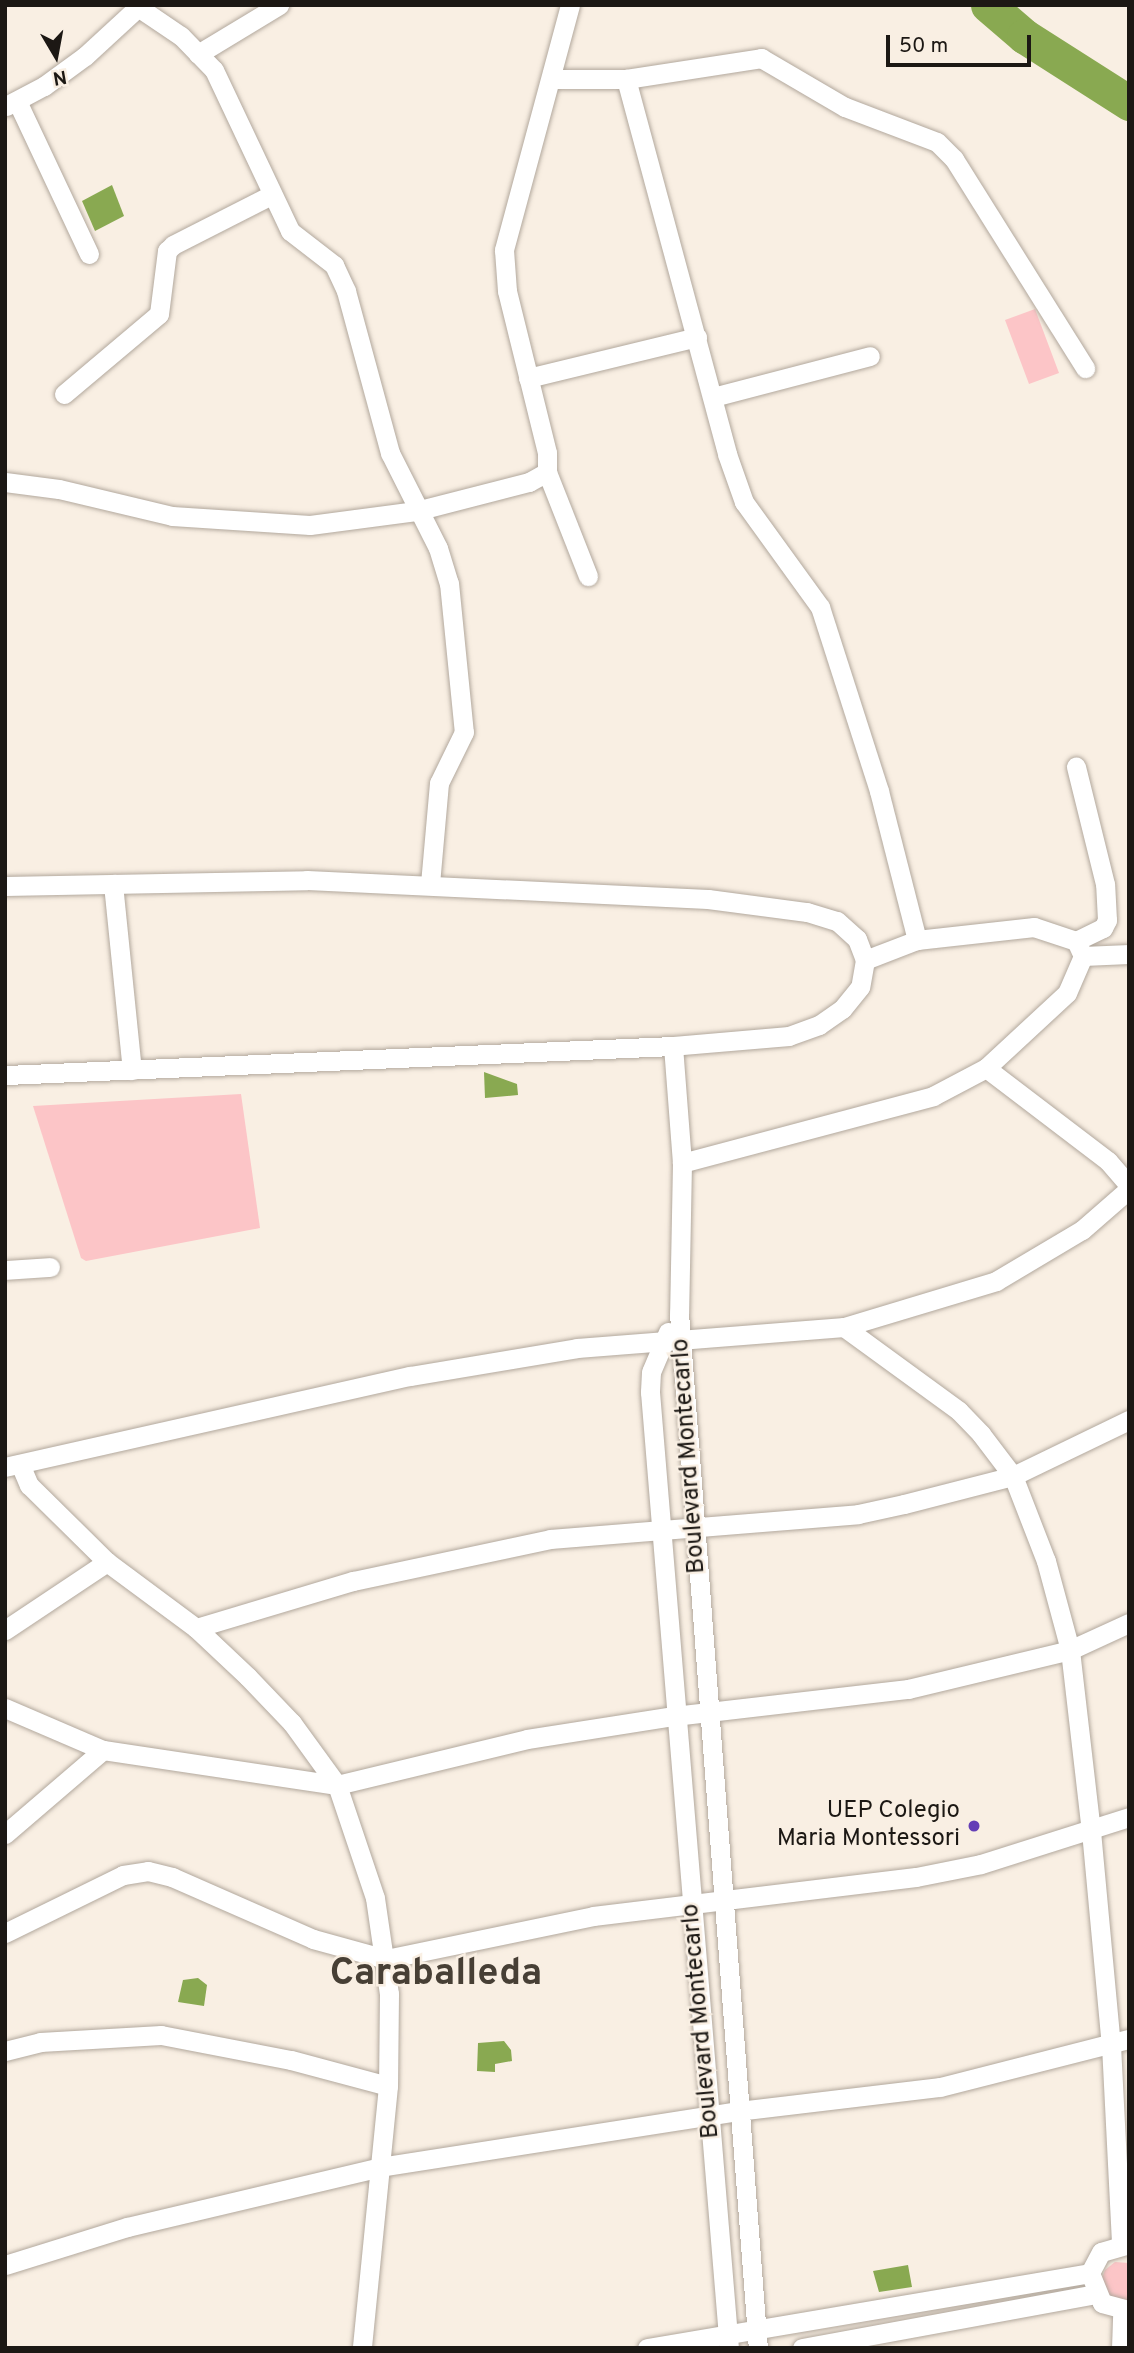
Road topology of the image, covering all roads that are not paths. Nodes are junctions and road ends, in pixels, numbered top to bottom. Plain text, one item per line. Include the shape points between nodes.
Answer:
1 (279, 5) edge
2 (569, 5) edge
3 (135, 7) edge
4 (198, 54) junction
5 (551, 79) junction
6 (626, 79) junction
7 (11, 104) edge
8 (271, 195) junction
9 (89, 254) dead end
10 (697, 337) junction
11 (870, 356) dead end
12 (1085, 368) dead end
13 (528, 378) junction
14 (64, 394) dead end
15 (713, 397) junction
16 (547, 472) junction
17 (5, 482) edge
18 (416, 511) junction
19 (588, 576) dead end
20 (1076, 766) dead end
21 (430, 883) junction
22 (113, 884) junction
23 (5, 886) edge
24 (917, 940) junction
25 (1079, 948) junction
26 (1129, 954) edge
27 (865, 960) junction
28 (673, 1046) junction
29 (986, 1069) junction
30 (132, 1070) junction
31 (5, 1075) edge
32 (682, 1163) junction
33 (1129, 1187) edge
34 (50, 1267) dead end
35 (5, 1270) edge
36 (845, 1327) junction
37 (672, 1339) junction
38 (1129, 1420) edge
39 (13, 1466) edge
40 (1013, 1476) junction
41 (694, 1524) junction
42 (660, 1528) junction
43 (107, 1562) junction
44 (1129, 1623) edge
45 (197, 1628) junction
46 (5, 1630) edge
47 (1070, 1650) junction
48 (5, 1708) edge
49 (706, 1714) junction
50 (674, 1716) junction
51 (103, 1750) junction
52 (337, 1785) junction
53 (1129, 1817) edge
54 (1091, 1832) junction
55 (5, 1834) edge
56 (722, 1901) junction
57 (693, 1904) junction
58 (5, 1933) edge
59 (386, 1959) junction
60 (1120, 2042) edge
61 (5, 2051) edge
62 (388, 2086) junction
63 (738, 2110) junction
64 (710, 2115) junction
65 (380, 2167) junction
66 (1125, 2243) edge
67 (5, 2265) edge
68 (1090, 2273) junction
69 (1095, 2294) junction
70 (1126, 2310) edge
71 (758, 2340) edge
72 (729, 2341) edge
73 (362, 2348) edge
74 (647, 2348) edge
75 (802, 2348) edge
76 (1121, 2348) edge

1 - 4 street
2 - 5 street
3 - 4 street via 181,36
3 - 7 street via 85,55
4 - 8 street via 214,70 236,110
5 - 6 street
5 - 13 street via 505,250 507,291
6 - 10 street
6 - 12 street via 761,58 845,107 937,142 954,159
7 - 9 street
8 - 14 street via 173,245 167,251 159,314
8 - 18 street via 290,231 334,265 346,291 379,423
10 - 13 street
10 - 15 street
11 - 15 street
13 - 16 street via 547,453
15 - 24 street via 744,502 820,607 879,791
16 - 18 street via 529,482
16 - 19 street
17 - 18 street via 59,489 172,516 310,526
18 - 21 street via 438,548 449,583 464,732 439,783
20 - 25 street via 1105,884 1107,920
21 - 22 street
21 - 27 street via 708,900 807,912 837,921 856,939
22 - 23 street
22 - 30 street
24 - 25 street via 1034,927
24 - 27 street
25 - 26 street
25 - 29 street via 1067,993
27 - 28 street via 860,987 842,1009 819,1024 789,1036
28 - 30 street
28 - 32 street, Boulevard Montecarlo
29 - 32 street via 896,1109
29 - 33 street via 1108,1161
30 - 31 street
32 - 37 street, Boulevard Montecarlo via 679,1313
33 - 36 street via 1082,1230 996,1281
34 - 35 street
36 - 37 street
36 - 40 street via 959,1411
37 - 39 street via 577,1348 410,1376
37 - 41 street, Boulevard Montecarlo
37 - 42 street, Boulevard Montecarlo via 651,1372
38 - 40 street
39 - 43 street
40 - 41 street via 858,1514
40 - 47 street via 1046,1561
41 - 42 street
41 - 49 street, Boulevard Montecarlo
42 - 45 street via 550,1539 453,1557
42 - 50 street, Boulevard Montecarlo
43 - 45 street
43 - 46 street
44 - 47 street
45 - 52 street via 292,1723
47 - 49 street via 908,1689
47 - 54 street
48 - 51 street
49 - 50 street
49 - 56 street, Boulevard Montecarlo
50 - 52 street via 478,1748
50 - 57 street, Boulevard Montecarlo
51 - 52 street
51 - 55 street
52 - 59 street via 364,1859
53 - 54 street
54 - 56 street via 981,1864 916,1877
54 - 60 street
56 - 57 street
56 - 63 street, Boulevard Montecarlo
57 - 59 street via 536,1926
57 - 64 street, Boulevard Montecarlo
58 - 59 street via 123,1875 149,1871 313,1939
59 - 62 street
60 - 63 street via 940,2087
60 - 66 street
61 - 62 street via 40,2042 161,2035 291,2060
62 - 65 street
63 - 64 street
63 - 71 street, Boulevard Montecarlo
64 - 65 street
64 - 72 street, Boulevard Montecarlo
65 - 67 street via 127,2227
65 - 73 street
66 - 68 street via 1101,2252
68 - 69 street
68 - 71 street
69 - 70 street via 1102,2303
69 - 75 street
70 - 76 street
71 - 72 street
72 - 74 street

